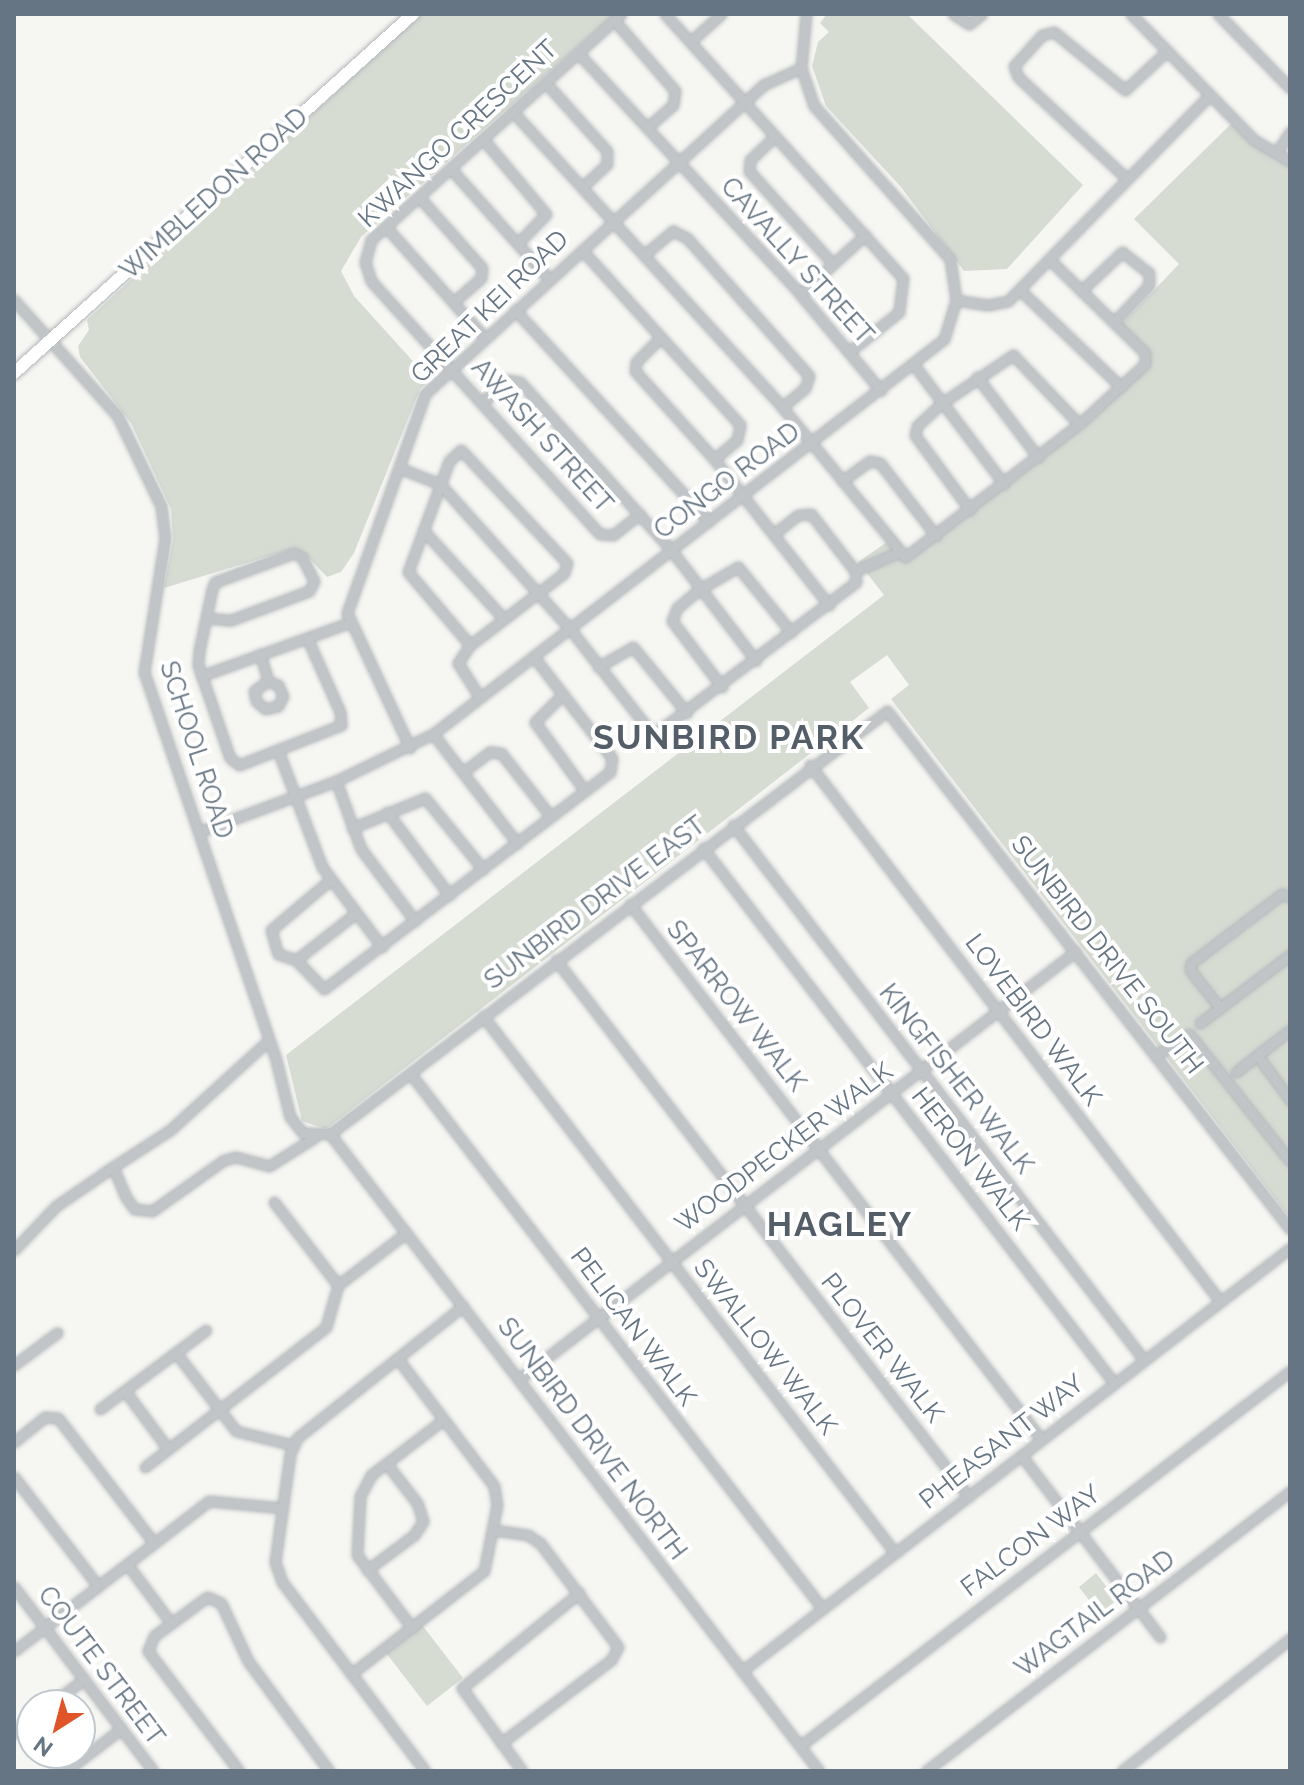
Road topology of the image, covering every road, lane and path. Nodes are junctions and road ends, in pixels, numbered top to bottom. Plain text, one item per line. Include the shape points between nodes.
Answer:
1 (413, 14) edge
2 (665, 14) edge
3 (721, 14) edge
4 (806, 14) edge
5 (953, 14) edge
6 (982, 14) edge
7 (1131, 14) edge
8 (1218, 14) edge
9 (617, 17) edge
10 (690, 42) junction
11 (1167, 51) junction
12 (578, 53) junction
13 (801, 68) junction
14 (545, 82) junction
15 (1290, 88) edge
16 (1209, 96) junction
17 (744, 103) junction
18 (513, 112) junction
19 (648, 127) junction
20 (1290, 132) edge
21 (775, 136) junction
22 (483, 139) junction
23 (1277, 152) junction
24 (679, 161) junction
25 (1290, 161) edge
26 (450, 168) junction
27 (1126, 178) junction
28 (582, 187) junction
29 (419, 197) junction
30 (613, 221) junction
31 (386, 227) junction
32 (865, 235) junction
33 (518, 243) junction
34 (582, 250) junction
35 (644, 255) junction
36 (1049, 259) junction
37 (833, 264) junction
38 (549, 279) junction
39 (1020, 290) junction
40 (1081, 291) junction
41 (800, 294) junction
42 (14, 300) edge
43 (956, 300) junction
44 (453, 302) junction
45 (515, 310) junction
46 (1114, 322) junction
47 (661, 337) junction
48 (485, 338) junction
49 (50, 340) junction
50 (849, 352) junction
51 (914, 365) junction
52 (450, 369) junction
53 (14, 373) edge
54 (977, 377) junction
55 (1121, 387) junction
56 (881, 391) junction
57 (481, 403) junction
58 (942, 403) junction
59 (782, 407) junction
60 (1079, 424) junction
61 (812, 443) junction
62 (1038, 457) junction
63 (714, 459) junction
64 (399, 468) junction
65 (842, 481) junction
66 (440, 484) junction
67 (1004, 484) junction
68 (744, 496) junction
69 (970, 510) junction
70 (640, 514) junction
71 (709, 522) junction
72 (423, 530) junction
73 (774, 534) junction
74 (936, 536) junction
75 (672, 551) junction
76 (897, 553) junction
77 (855, 571) junction
78 (700, 589) junction
79 (538, 593) junction
80 (829, 605) junction
81 (206, 618) junction
82 (504, 619) junction
83 (348, 623) junction
84 (570, 629) junction
85 (791, 632) junction
86 (307, 638) junction
87 (470, 645) junction
88 (260, 654) junction
89 (534, 657) junction
90 (756, 661) junction
91 (598, 667) junction
92 (201, 676) junction
93 (268, 681) dead end
94 (722, 687) junction
95 (563, 694) junction
96 (480, 698) junction
97 (887, 711) joint
98 (687, 713) junction
99 (433, 734) junction
100 (410, 748) junction
101 (279, 753) junction
102 (810, 765) junction
103 (463, 772) junction
104 (336, 781) junction
105 (585, 791) junction
106 (296, 796) junction
107 (387, 812) junction
108 (551, 817) junction
109 (733, 825) junction
110 (352, 828) junction
111 (199, 832) junction
112 (517, 843) junction
113 (703, 848) junction
114 (483, 869) junction
115 (330, 880) junction
116 (449, 895) junction
117 (1290, 897) edge
118 (630, 904) junction
119 (356, 913) junction
120 (415, 921) junction
121 (382, 947) junction
122 (1076, 951) junction
123 (1290, 955) edge
124 (296, 960) junction
125 (556, 960) junction
126 (1220, 1008) junction
127 (999, 1010) junction
128 (483, 1016) junction
129 (1200, 1023) dead end
130 (1290, 1030) edge
131 (269, 1040) junction
132 (1156, 1055) junction
133 (1257, 1055) junction
134 (922, 1071) junction
135 (1236, 1072) dead end
136 (410, 1073) junction
137 (892, 1093) junction
138 (1290, 1100) edge
139 (330, 1134) junction
140 (315, 1137) junction
141 (819, 1150) junction
142 (1290, 1161) edge
143 (113, 1167) junction
144 (274, 1202) dead end
145 (745, 1206) junction
146 (1290, 1229) edge
147 (406, 1233) junction
148 (1290, 1248) edge
149 (14, 1250) edge
150 (672, 1262) junction
151 (338, 1285) junction
152 (1220, 1301) junction
153 (463, 1306) junction
154 (600, 1318) junction
155 (206, 1330) dead end
156 (57, 1333) dead end
157 (176, 1353) junction
158 (398, 1359) junction
159 (1144, 1360) junction
160 (14, 1365) edge
161 (1290, 1371) edge
162 (519, 1379) junction
163 (1114, 1383) junction
164 (125, 1391) junction
165 (100, 1409) dead end
166 (219, 1410) junction
167 (443, 1420) junction
168 (1041, 1439) junction
169 (14, 1442) edge
170 (293, 1445) junction
171 (168, 1449) junction
172 (1021, 1455) junction
173 (387, 1464) junction
174 (145, 1467) dead end
175 (14, 1477) edge
176 (1290, 1492) edge
177 (969, 1497) junction
178 (283, 1508) junction
179 (493, 1530) junction
180 (1080, 1531) junction
181 (154, 1543) junction
182 (895, 1553) junction
183 (127, 1564) junction
184 (367, 1570) junction
185 (98, 1586) junction
186 (14, 1587) edge
187 (579, 1593) junction
188 (822, 1608) junction
189 (1139, 1608) junction
190 (171, 1623) junction
191 (44, 1627) junction
192 (412, 1628) junction
193 (1160, 1637) dead end
194 (1290, 1639) edge
195 (14, 1651) edge
196 (742, 1671) junction
197 (351, 1674) junction
198 (84, 1679) junction
199 (71, 1689) edge
200 (121, 1729) junction
201 (501, 1743) junction
202 (800, 1746) junction
203 (66, 1771) edge
204 (153, 1771) edge
205 (239, 1771) edge
206 (329, 1771) edge
207 (425, 1771) edge
208 (522, 1771) edge
209 (819, 1771) edge
210 (926, 1771) edge
211 (1122, 1771) edge

1 - 49 main road, WIMBLEDON ROAD
2 - 10 street
3 - 10 street
4 - 13 street, CONGO ROAD
5 - 6 street via 969,24
7 - 11 street
8 - 15 street
9 - 12 street, KWANGO CRESCENT
9 - 19 street via 675,91 673,105
10 - 17 street
11 - 16 street
11 - 27 street via 1125,90 1054,32 1042,35 1014,66 1018,77
12 - 14 street, KWANGO CRESCENT
12 - 19 street, CAVALLY STREET
13 - 17 street, GREAT KEI ROAD via 763,85
13 - 43 street, CONGO ROAD via 822,117 950,259
14 - 18 street, KWANGO CRESCENT
14 - 28 street via 608,154 605,167
16 - 23 street via 1261,147
16 - 27 street
17 - 21 street
17 - 24 street, GREAT KEI ROAD
18 - 22 street, KWANGO CRESCENT
18 - 28 street
19 - 24 street, CAVALLY STREET
20 - 23 street
21 - 32 street
21 - 37 street via 750,160 749,171
22 - 26 street, KWANGO CRESCENT
22 - 33 street via 546,214
23 - 25 street
24 - 30 street, GREAT KEI ROAD
24 - 41 street, CAVALLY STREET
26 - 29 street, KWANGO CRESCENT
26 - 33 street
27 - 36 street
28 - 30 street
29 - 31 street, KWANGO CRESCENT
29 - 44 street via 482,268 481,278
30 - 34 street, GREAT KEI ROAD
30 - 35 street
31 - 44 street
31 - 52 street, KWANGO CRESCENT via 367,246 368,277
32 - 37 street
32 - 50 street via 903,278 904,300 899,312
33 - 38 street
34 - 38 street, GREAT KEI ROAD
34 - 47 street
35 - 59 street
35 - 59 street via 673,231 687,238 809,376 805,388
36 - 39 street
36 - 40 street
37 - 41 street
38 - 45 street, GREAT KEI ROAD
39 - 43 street via 998,304
39 - 55 street
40 - 46 street
40 - 46 street via 1122,252 1149,273 1149,285
41 - 50 street, CAVALLY STREET
42 - 49 street, SCHOOL ROAD
43 - 51 street, CONGO ROAD via 944,339
44 - 48 street
45 - 48 street, GREAT KEI ROAD
45 - 71 street
46 - 55 street via 1148,359
47 - 63 street via 636,362 635,371
47 - 63 street via 740,425 737,440
48 - 52 street, GREAT KEI ROAD
49 - 53 main road, WIMBLEDON ROAD
49 - 111 street, SCHOOL ROAD via 117,415 161,506 164,553 144,672
50 - 56 street, CAVALLY STREET
51 - 56 street, CONGO ROAD
51 - 58 street
52 - 57 street, AWASH STREET
52 - 64 street, GREAT KEI ROAD via 425,394
54 - 58 street
54 - 60 street via 1013,355
54 - 62 street
55 - 60 street
56 - 61 street, CONGO ROAD
57 - 70 street, AWASH STREET via 603,535 613,535
57 - 70 street via 508,380 520,382
58 - 67 street
58 - 69 street via 917,426 915,435
59 - 61 street
60 - 62 street
61 - 65 street
61 - 68 street, CONGO ROAD
62 - 67 street
63 - 68 street
64 - 66 street
64 - 83 street, GREAT KEI ROAD via 348,601
65 - 74 street via 870,461 880,463
65 - 76 street
66 - 72 street
66 - 79 street
66 - 79 street via 454,452 468,453 560,552 566,570
67 - 69 street
68 - 71 street, CONGO ROAD
68 - 73 street
69 - 74 street
70 - 75 street
71 - 75 street, CONGO ROAD
72 - 82 street
72 - 87 street via 408,575
73 - 77 street via 798,515 811,514
73 - 80 street
74 - 76 street via 910,555
75 - 78 street
75 - 84 street, CONGO ROAD
76 - 77 street
77 - 80 street via 853,586
78 - 85 street via 738,567
78 - 90 street
78 - 94 street via 677,608 672,621
79 - 82 street
79 - 84 street
80 - 85 street
81 - 81 street via 231,620 309,591 314,583 298,553 215,582
81 - 92 street via 198,659
82 - 87 street
83 - 86 street
83 - 100 street
84 - 89 street, CONGO ROAD
84 - 91 street
85 - 90 street
86 - 88 street
86 - 101 street via 342,722 332,733
87 - 96 street via 458,663
88 - 92 street
88 - 93 street
89 - 95 street
89 - 96 street, CONGO ROAD
90 - 94 street
91 - 98 street via 633,647
91 - 98 street via 650,734
92 - 101 street via 236,764
94 - 98 street
95 - 105 street via 535,722
95 - 105 street via 614,762 610,772
96 - 99 street, CONGO ROAD
97 - 102 street, SUNBIRD DRIVE EAST
97 - 122 street, SUNBIRD DRIVE SOUTH
99 - 100 street, CONGO ROAD
99 - 103 street
100 - 104 street, CONGO ROAD
101 - 106 street
102 - 109 street, SUNBIRD DRIVE EAST
102 - 127 street, LOVEBIRD WALK
103 - 108 street via 490,752 501,753
103 - 112 street
104 - 106 street, CONGO ROAD
104 - 110 street
105 - 108 street
106 - 111 street, CONGO ROAD
106 - 115 street
107 - 110 street
107 - 114 street via 425,798
107 - 116 street
108 - 112 street
109 - 113 street, SUNBIRD DRIVE EAST
109 - 134 street, KINGFISHER WALK
110 - 120 street via 361,849
111 - 131 street, SCHOOL ROAD
112 - 114 street
113 - 118 street, SUNBIRD DRIVE EAST
113 - 137 street, HERON WALK
114 - 116 street
115 - 119 street
115 - 124 street via 272,927 278,954
116 - 120 street
117 - 126 street via 1282,894 1191,963 1190,970
118 - 125 street, SUNBIRD DRIVE EAST
118 - 141 street, SPARROW WALK
119 - 121 street
119 - 124 street
120 - 121 street
121 - 124 street via 328,988 318,986
122 - 127 street, WOODPECKER WALK
122 - 132 street, SUNBIRD DRIVE SOUTH
123 - 126 street
125 - 128 street, SUNBIRD DRIVE EAST
125 - 145 street, PLOVER WALK
126 - 129 street
127 - 134 street, WOODPECKER WALK
127 - 152 street, LOVEBIRD WALK
128 - 136 street, SUNBIRD DRIVE EAST
128 - 150 street, SWALLOW WALK
130 - 133 street
131 - 140 street, SCHOOL ROAD via 290,1117 298,1129
131 - 143 street via 170,1130
132 - 142 street via 1189,1034
132 - 146 street, SUNBIRD DRIVE SOUTH
133 - 135 street
133 - 138 street
134 - 137 street, WOODPECKER WALK
134 - 159 street, KINGFISHER WALK
136 - 139 street, SUNBIRD DRIVE EAST
136 - 154 street, PELICAN WALK
137 - 141 street, WOODPECKER WALK
137 - 163 street, HERON WALK
139 - 140 street
139 - 147 street, SUNBIRD DRIVE NORTH
140 - 143 street via 269,1166 236,1157 224,1160 169,1203 146,1212 129,1203
141 - 145 street, WOODPECKER WALK
141 - 168 street, SPARROW WALK
143 - 149 street via 56,1206
144 - 151 street
145 - 150 street, WOODPECKER WALK
145 - 177 street, PLOVER WALK
147 - 151 street
147 - 153 street, SUNBIRD DRIVE NORTH
148 - 152 street, PHEASANT WAY
150 - 154 street, WOODPECKER WALK
150 - 182 street, SWALLOW WALK
151 - 166 street via 326,1327
152 - 159 street, PHEASANT WAY
153 - 158 street
153 - 162 street, SUNBIRD DRIVE NORTH
154 - 162 street, WOODPECKER WALK
154 - 188 street, PELICAN WALK
155 - 157 street
156 - 160 street
157 - 164 street
157 - 166 street
158 - 167 street
158 - 170 street
159 - 163 street, PHEASANT WAY
161 - 180 street, FALCON WAY
162 - 196 street, SUNBIRD DRIVE NORTH
163 - 168 street, PHEASANT WAY
164 - 165 street
164 - 171 street
166 - 170 street via 240,1434
166 - 171 street
167 - 173 street
167 - 179 street via 497,1491
168 - 172 street, PHEASANT WAY
169 - 181 street via 45,1417 58,1418
170 - 178 street
171 - 174 street
172 - 177 street, PHEASANT WAY
172 - 180 street
173 - 184 street via 367,1479 360,1496 354,1545
173 - 184 street via 417,1503 423,1521 414,1535
175 - 185 street
176 - 189 street, WAGTAIL ROAD
177 - 182 street, PHEASANT WAY
178 - 181 street via 209,1501
178 - 197 street via 278,1575
179 - 187 street via 534,1538
179 - 192 street via 484,1571
180 - 189 street
180 - 202 street, FALCON WAY
181 - 183 street
182 - 188 street, PHEASANT WAY
183 - 185 street
183 - 190 street
184 - 192 street
185 - 191 street
186 - 191 street, COUTE STREET
187 - 201 street via 615,1639 615,1656
187 - 201 street via 463,1685 464,1696
188 - 196 street, PHEASANT WAY
189 - 193 street
189 - 210 street, WAGTAIL ROAD
190 - 205 street via 150,1640 150,1655
190 - 206 street via 202,1599 217,1599 253,1669
191 - 195 street
191 - 198 street, COUTE STREET
192 - 197 street
194 - 211 street
196 - 202 street, SUNBIRD DRIVE NORTH
197 - 207 street
198 - 199 street
198 - 200 street, COUTE STREET
200 - 203 street
200 - 204 street, COUTE STREET
201 - 208 street
202 - 209 street, SUNBIRD DRIVE NORTH

